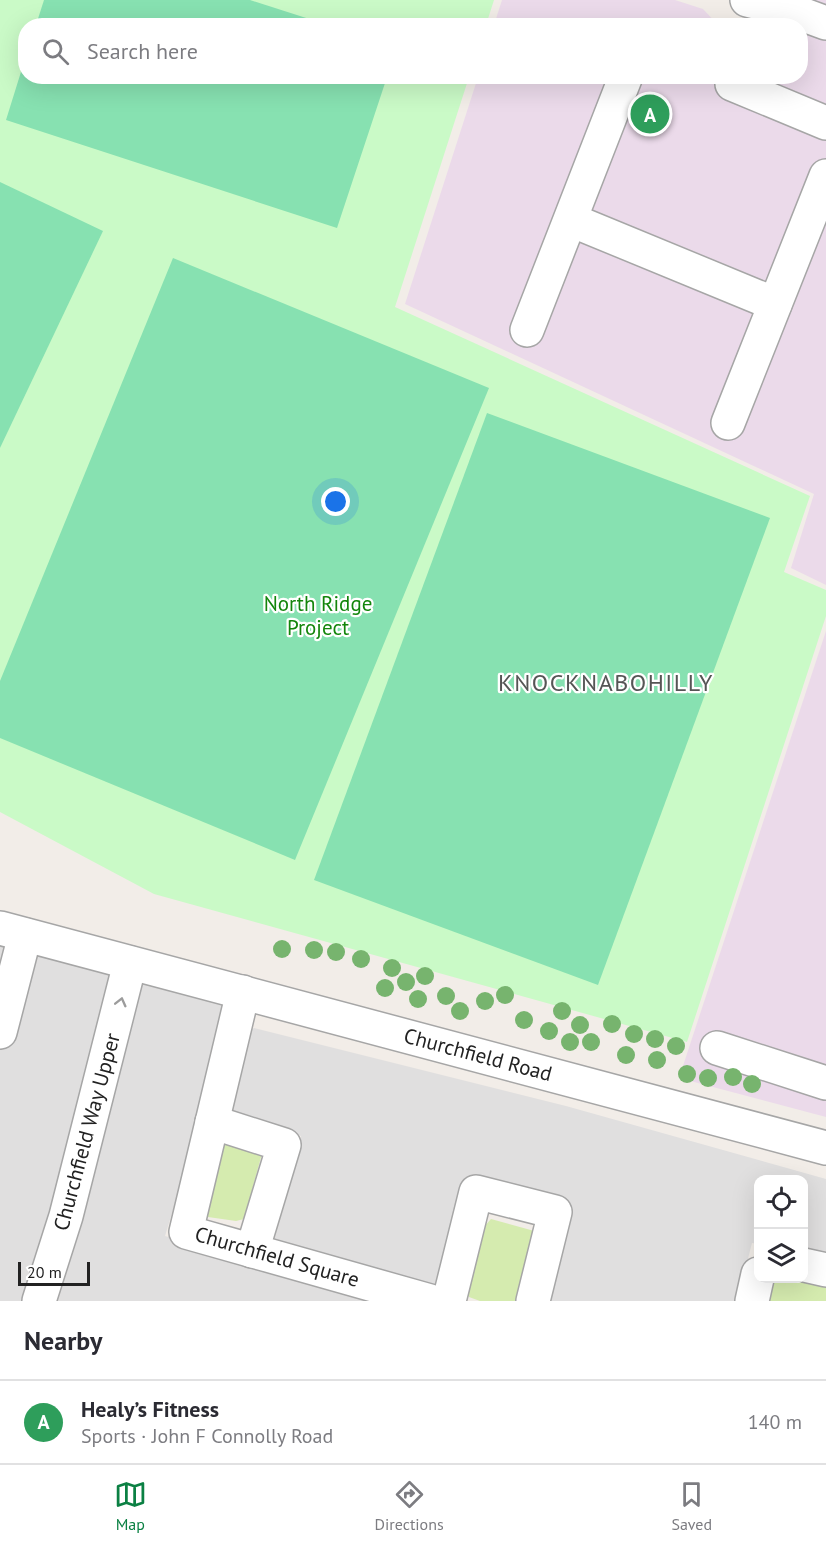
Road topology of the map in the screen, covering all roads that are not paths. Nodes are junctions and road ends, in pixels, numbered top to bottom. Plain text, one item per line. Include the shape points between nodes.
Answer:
1 (755, 10) edge
2 (826, 23) edge
3 (623, 84) edge
4 (737, 84) edge
5 (826, 123) edge
6 (826, 176) edge
7 (571, 220) junction
8 (776, 304) junction
9 (528, 330) dead end
10 (728, 423) dead end
11 (13, 932) edge
12 (130, 963) junction
13 (243, 992) junction
14 (0, 1032) edge
15 (717, 1048) dead end
16 (826, 1083) edge
17 (212, 1122) junction
18 (824, 1140) edge
19 (252, 1251) junction
20 (808, 1266) edge
21 (826, 1270) edge
22 (757, 1283) edge
23 (39, 1301) edge
24 (430, 1301) edge
25 (449, 1301) edge
26 (533, 1301) edge
27 (752, 1301) edge

1 - 2 street via 796,12
3 - 7 street
4 - 5 street
6 - 8 street
7 - 8 street
7 - 9 street
8 - 10 street
11 - 12 street, Churchfield Road
11 - 14 street
12 - 13 street, Churchfield Road
23 -> 12 street, Churchfield Way Upper via 66,1216
13 - 17 street, Churchfield Square
13 - 18 street, Churchfield Road
15 - 16 street
17 - 19 street, Churchfield Square via 186,1232
17 - 19 street via 284,1145
19 - 24 street, Churchfield Square
20 - 21 street
22 - 27 street
25 - 26 street via 476,1192 555,1212

